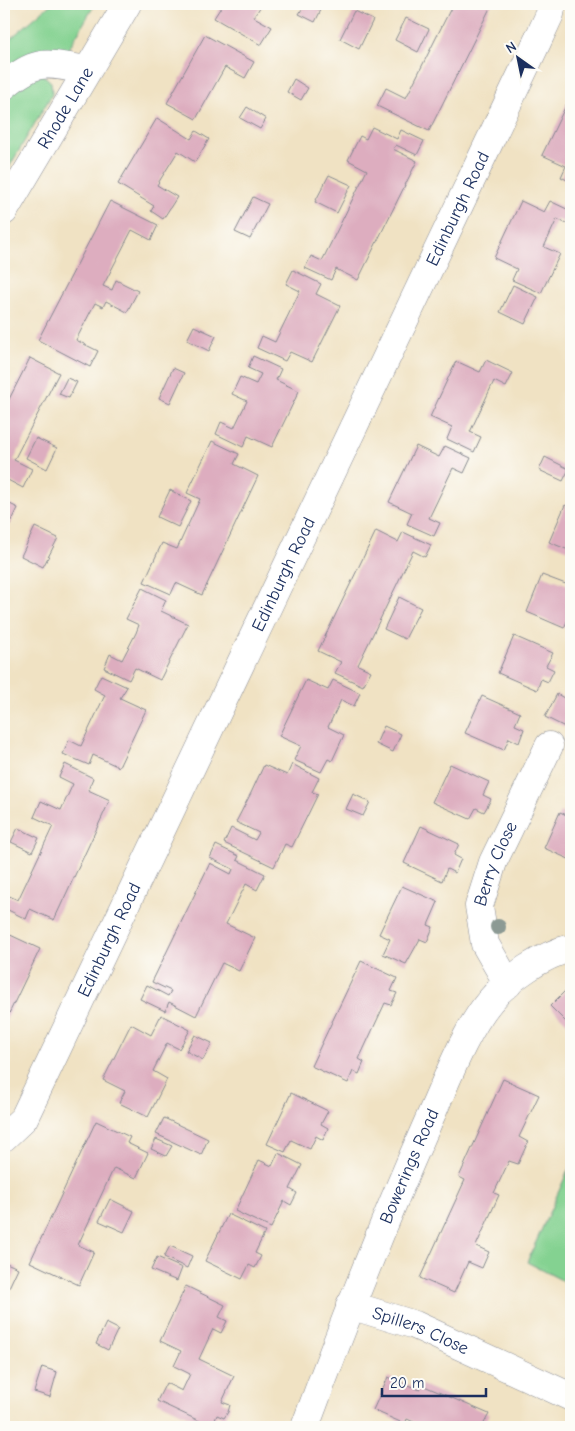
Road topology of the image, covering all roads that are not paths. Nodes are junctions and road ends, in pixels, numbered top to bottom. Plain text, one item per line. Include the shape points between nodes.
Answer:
1 (127, 4) edge
2 (552, 4) edge
3 (86, 70) junction
4 (4, 86) edge
5 (4, 211) edge
6 (549, 746) dead end
7 (571, 948) edge
8 (508, 984) junction
9 (4, 1137) edge
10 (350, 1305) junction
11 (571, 1397) edge
12 (305, 1427) edge

1 - 3 street, Rhode Lane
2 - 9 street, Edinburgh Road via 544,28 24,1118
3 - 4 street via 44,64 31,66
3 - 5 street, Rhode Lane
6 - 8 street, Berry Close via 493,862 479,906 485,944
7 - 8 street, Bowerings Road via 550,956
8 - 10 street, Bowerings Road via 489,1003 452,1070
10 - 11 street, Spillers Close via 415,1325
10 - 12 street, Bowerings Road

